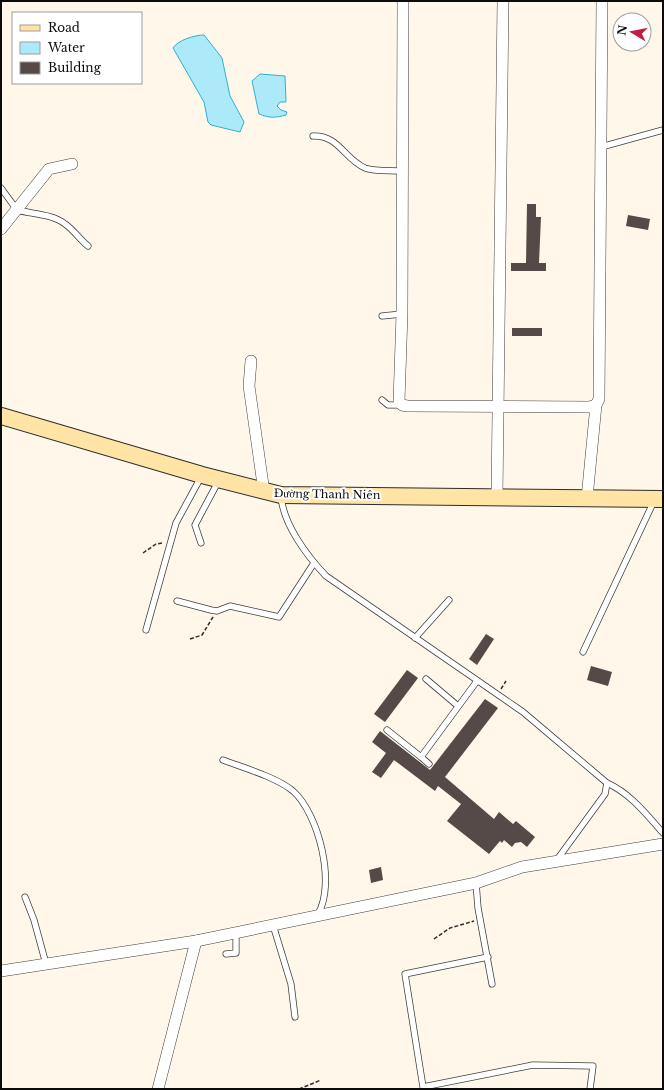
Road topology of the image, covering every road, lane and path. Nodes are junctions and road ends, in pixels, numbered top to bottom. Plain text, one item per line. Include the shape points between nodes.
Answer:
1 (403, 1) edge
2 (503, 1) edge
3 (602, 1) edge
4 (663, 130) edge
5 (313, 136) dead end
6 (601, 147) junction
7 (72, 164) dead end
8 (403, 171) junction
9 (1, 188) edge
10 (17, 210) junction
11 (1, 229) edge
12 (88, 246) dead end
13 (402, 314) junction
14 (382, 316) dead end
15 (251, 361) dead end
16 (382, 400) dead end
17 (402, 405) junction
18 (596, 405) junction
19 (499, 406) junction
20 (1, 416) edge
21 (202, 475) junction
22 (219, 479) junction
23 (264, 492) junction
24 (281, 495) junction
25 (497, 496) junction
26 (587, 498) junction
27 (659, 499) edge
28 (171, 540) junction
29 (201, 543) dead end
30 (143, 553) dead end
31 (314, 563) junction
32 (449, 600) dead end
33 (177, 601) dead end
34 (217, 611) junction
35 (146, 630) dead end
36 (415, 638) junction
37 (190, 639) dead end
38 (583, 652) dead end
39 (426, 678) dead end
40 (477, 682) junction
41 (458, 706) junction
42 (387, 730) dead end
43 (421, 757) junction
44 (223, 760) dead end
45 (429, 764) dead end
46 (607, 783) junction
47 (663, 833) edge
48 (663, 844) edge
49 (555, 861) junction
50 (476, 883) junction
51 (25, 897) dead end
52 (317, 916) junction
53 (481, 917) junction
54 (273, 925) junction
55 (236, 933) junction
56 (434, 939) dead end
57 (196, 941) junction
58 (226, 954) dead end
59 (488, 956) junction
60 (46, 965) junction
61 (1, 971) edge
62 (492, 984) dead end
63 (295, 1017) dead end
64 (321, 1080) dead end
65 (158, 1089) edge
66 (299, 1089) edge
67 (590, 1089) edge

1 - 8 street
2 - 19 street
3 - 6 street
4 - 6 lane
5 - 8 lane via 324,135 331,139 366,168
6 - 18 street via 599,399
7 - 10 street via 49,169
8 - 13 street
9 - 10 lane
10 - 11 street
10 - 12 lane via 49,216 64,223
13 - 14 lane
13 - 17 street via 399,401
15 - 23 street via 249,386
16 - 17 lane via 388,405
17 - 19 street
18 - 19 street
18 - 26 street
19 - 25 street
20 - 21 main road, Đường Thanh Niên
21 - 22 main road, Đường Thanh Niên
21 - 28 lane via 176,523
22 - 23 main road, Đường Thanh Niên
22 - 29 lane via 195,524
23 - 24 main road, Đường Thanh Niên
24 - 25 main road, Đường Thanh Niên
24 - 31 lane via 285,517
25 - 26 main road, Đường Thanh Niên
26 - 27 main road, Đường Thanh Niên
27 - 38 lane
28 - 30 path via 156,544
28 - 35 lane
31 - 34 lane via 279,617 230,606
31 - 36 lane via 326,576
32 - 36 lane
33 - 34 lane
34 - 37 path via 202,635
36 - 40 lane
39 - 41 lane
40 - 41 lane
40 - 46 lane via 523,712
41 - 43 lane
42 - 43 lane
43 - 45 lane
44 - 52 lane via 280,783 293,791 304,805 318,837 326,876 322,908
46 - 47 lane via 631,799
46 - 49 lane via 605,794
48 - 49 street
49 - 50 street via 522,867
50 - 52 street
50 - 53 lane
51 - 60 lane
52 - 54 street
53 - 56 path via 450,928
53 - 59 lane
54 - 55 street
54 - 63 lane via 291,984
55 - 57 street
55 - 58 lane via 236,953
57 - 60 street
57 - 65 street
59 - 62 lane
59 - 67 lane via 405,974 423,1087 533,1065 594,1066
60 - 61 street
64 - 66 path

